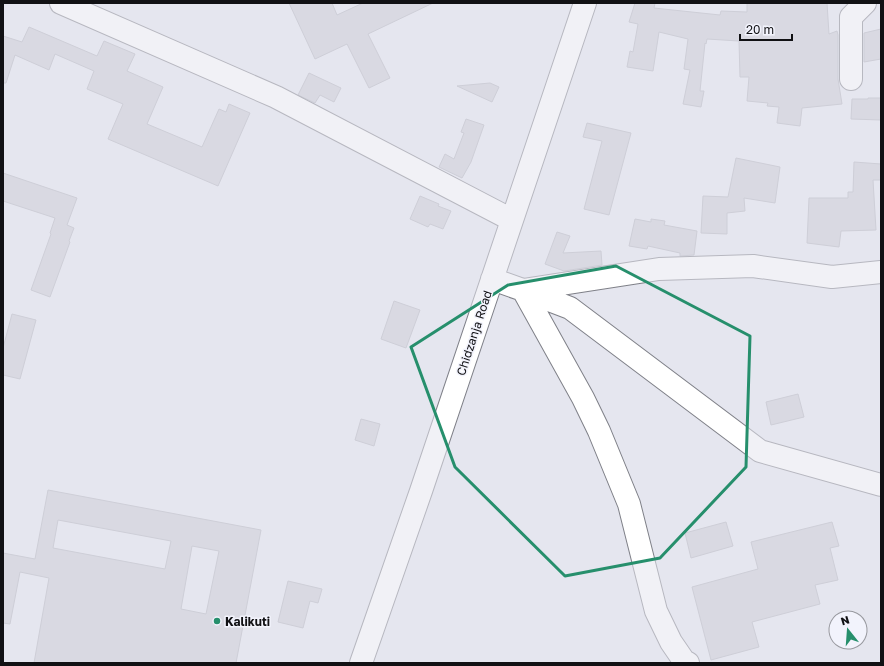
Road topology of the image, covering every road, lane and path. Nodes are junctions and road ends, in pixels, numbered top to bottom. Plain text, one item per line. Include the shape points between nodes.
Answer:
1 (61, 3) edge
2 (585, 3) edge
3 (865, 3) edge
4 (852, 79) dead end
5 (512, 220) junction
6 (881, 272) edge
7 (492, 279) junction
8 (523, 290) junction
9 (881, 485) edge
10 (361, 663) edge
11 (688, 663) edge

1 - 5 street via 276,96
2 - 5 street, Chidzanja Road
3 - 4 street via 851,17
5 - 7 street, Chidzanja Road
6 - 8 street via 832,277 753,266 659,269
7 - 8 street
7 - 10 street, Chidzanja Road
8 - 9 street via 570,308 760,451
8 - 11 street via 599,431 629,504 656,611 670,642

